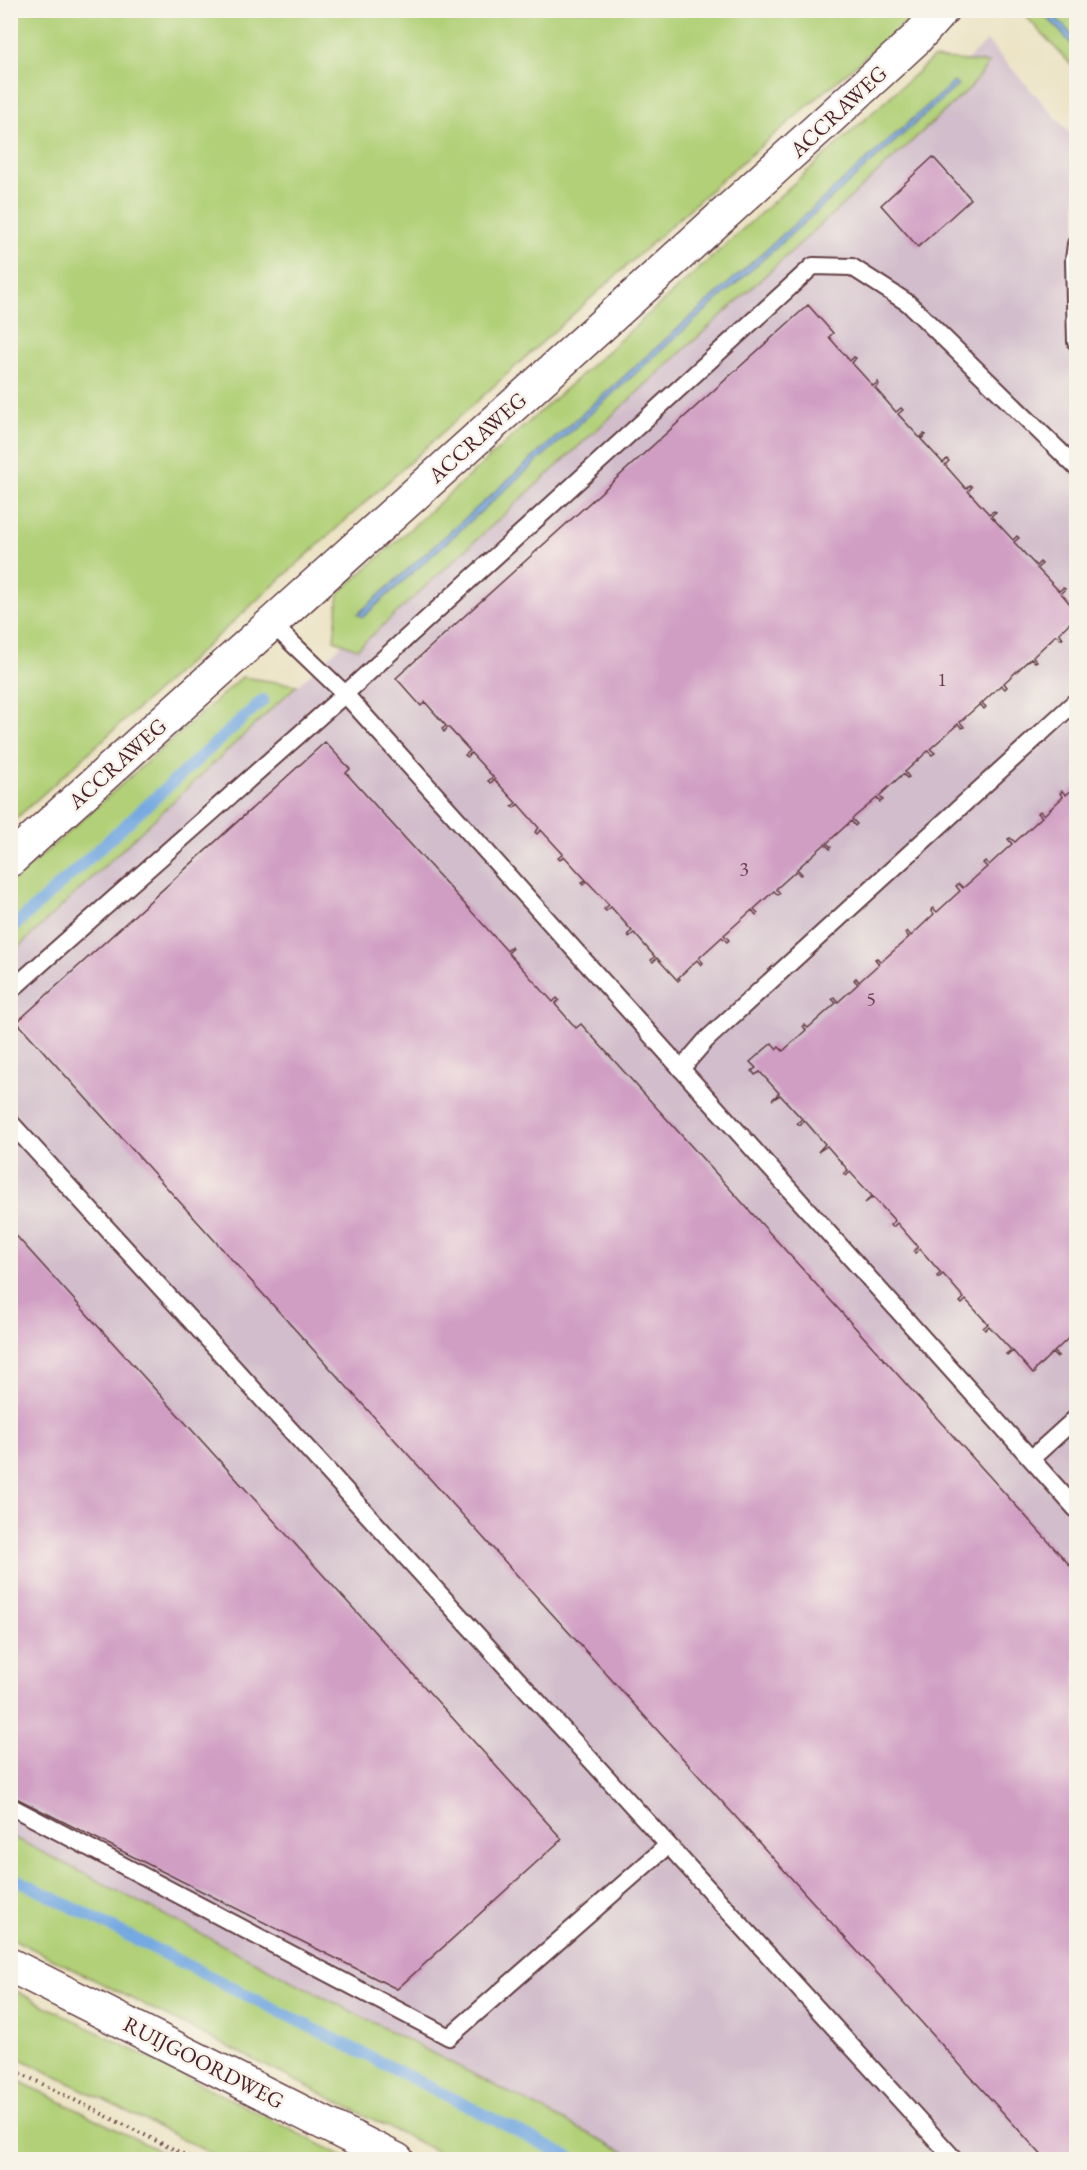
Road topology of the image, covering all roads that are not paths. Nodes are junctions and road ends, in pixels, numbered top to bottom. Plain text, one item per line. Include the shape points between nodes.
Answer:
1 (942, 10) edge
2 (1077, 244) edge
3 (1077, 342) edge
4 (1077, 467) edge
5 (271, 623) junction
6 (345, 694) junction
7 (1077, 701) edge
8 (10, 861) edge
9 (10, 991) edge
10 (681, 1069) junction
11 (10, 1122) edge
12 (1077, 1418) edge
13 (1032, 1458) junction
14 (1077, 1509) edge
15 (10, 1806) edge
16 (668, 1845) junction
17 (10, 1965) edge
18 (397, 2160) edge
19 (955, 2160) edge

1 - 5 street, ACCRAWEG via 916,39 728,212
2 - 3 lane
4 - 6 lane via 908,303 852,267 813,266
5 - 6 lane
5 - 8 street, ACCRAWEG
6 - 9 lane
6 - 10 lane
7 - 10 lane via 706,1040
10 - 13 lane
11 - 16 lane
12 - 13 lane
13 - 14 lane
15 - 16 lane via 450,2037
16 - 19 lane
17 - 18 street, RUIJGOORDWEG

